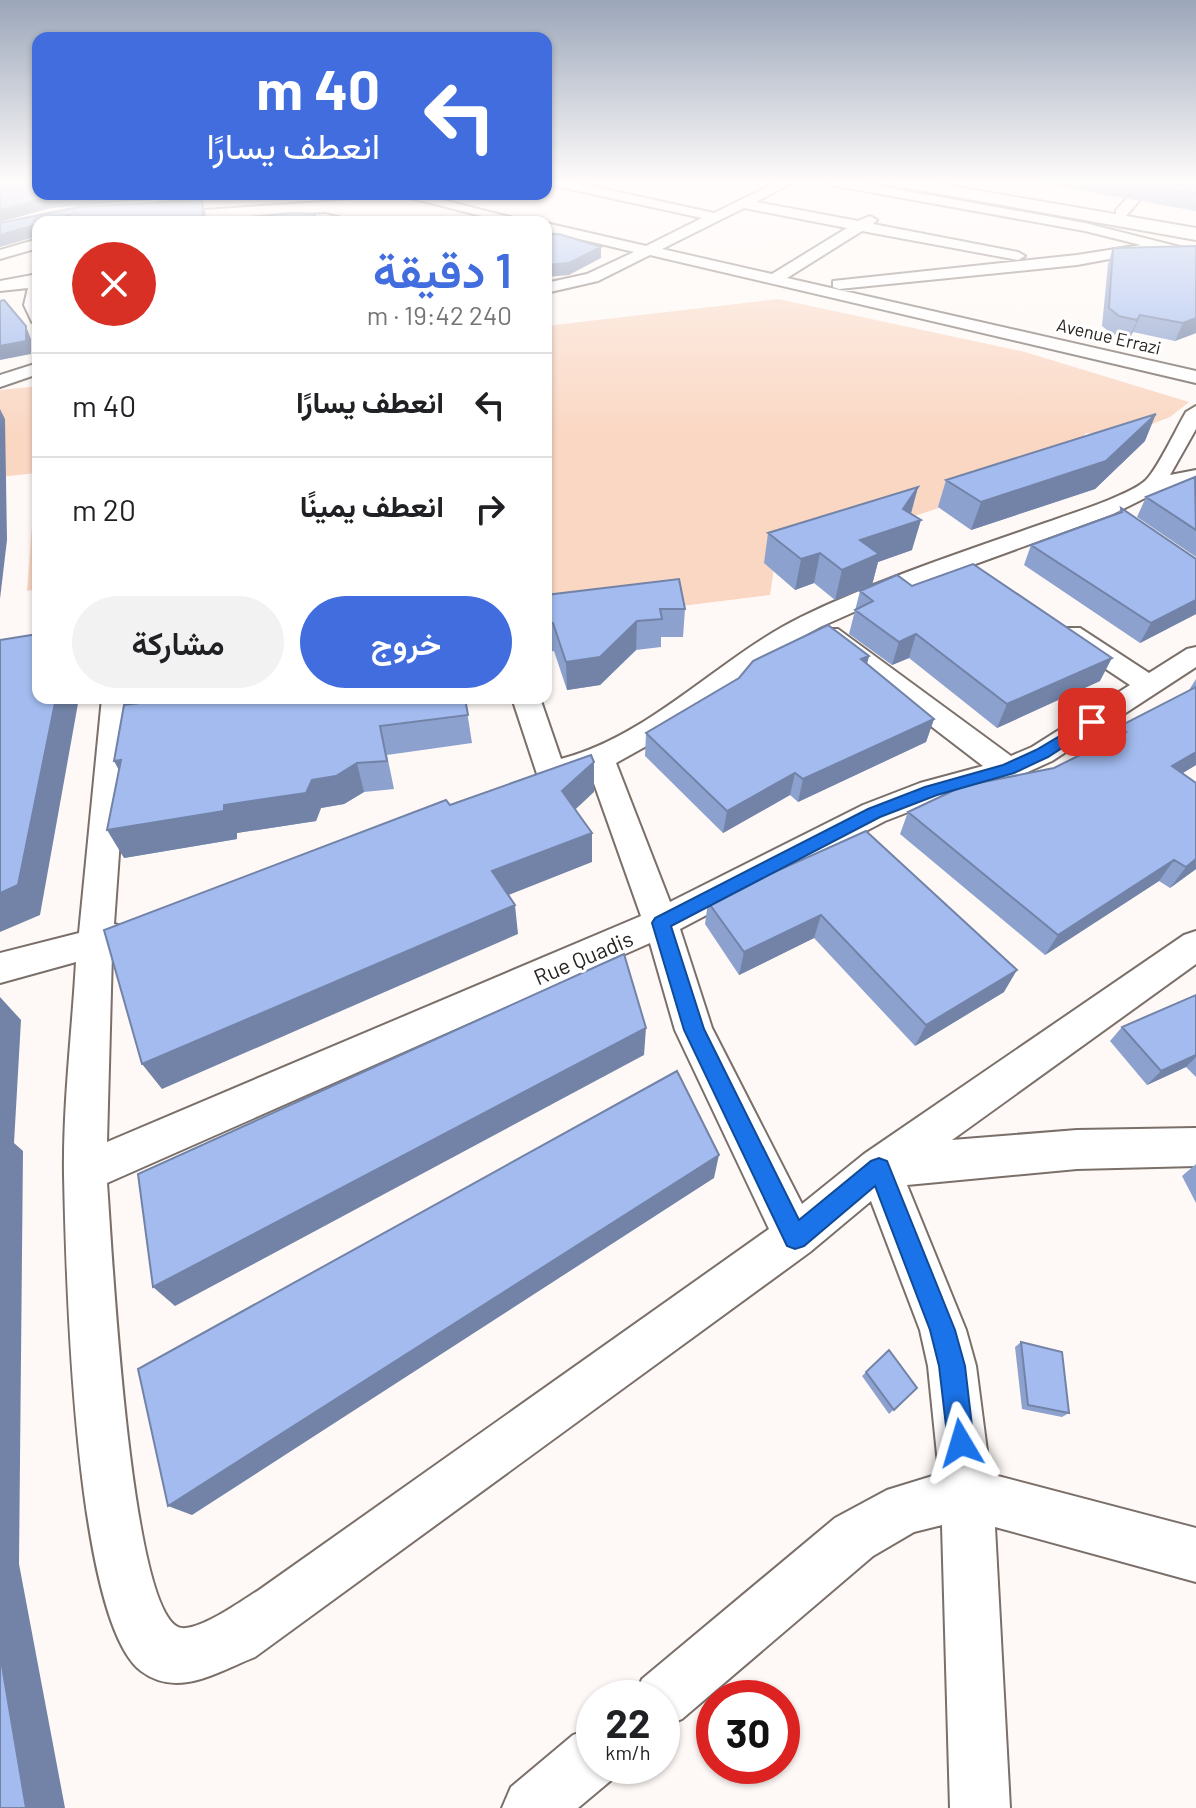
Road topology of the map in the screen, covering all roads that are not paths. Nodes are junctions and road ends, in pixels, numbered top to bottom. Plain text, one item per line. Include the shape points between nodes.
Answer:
1 (620, 265) edge
2 (715, 265) edge
3 (797, 265) edge
4 (1021, 265) edge
5 (775, 279) junction
6 (32, 282) edge
7 (0, 286) edge
8 (552, 287) edge
9 (811, 287) junction
10 (32, 370) edge
11 (1196, 377) edge
12 (0, 381) edge
13 (1194, 420) edge
14 (1196, 476) edge
15 (1154, 485) junction
16 (811, 622) junction
17 (1053, 623) edge
18 (1196, 655) edge
19 (1147, 684) junction
20 (527, 704) edge
21 (124, 714) edge
22 (600, 759) junction
23 (1008, 769) junction
24 (661, 923) junction
25 (140, 929) edge
26 (95, 945) junction
27 (1196, 945) edge
28 (0, 968) edge
29 (1196, 1147) edge
30 (879, 1168) junction
31 (85, 1172) junction
32 (795, 1237) junction
33 (967, 1494) junction
34 (1196, 1555) edge
35 (680, 1684) edge
36 (576, 1771) edge
37 (532, 1808) edge
38 (980, 1808) edge

1 - 8 street via 582,282
2 - 5 street, Avenue Errazi
3 - 5 street
4 - 9 street
5 - 9 street, Avenue Errazi
6 - 7 street
9 - 11 street, Avenue Errazi
10 - 12 street
13 - 15 street
14 - 15 street
15 - 16 street via 1117,517
16 - 22 street
16 - 23 street
17 - 19 street
18 - 19 street, Rue Quadis
19 - 23 street, Rue Quadis via 1042,754
20 - 22 street via 539,778
21 - 26 street
22 - 24 street
23 - 24 street, Rue Quadis via 874,813
24 - 31 street, Rue Quadis
24 - 32 street via 694,1030
25 - 26 street
26 - 28 street
26 - 31 street
27 - 30 street
29 - 30 street via 1068,1150
30 - 32 street
30 - 33 street via 943,1330
31 - 32 street via 102,1450 127,1583 143,1632 162,1652 186,1657 235,1637 278,1609
33 - 34 street
33 - 35 street via 905,1508 854,1537
33 - 38 street
36 - 37 street

